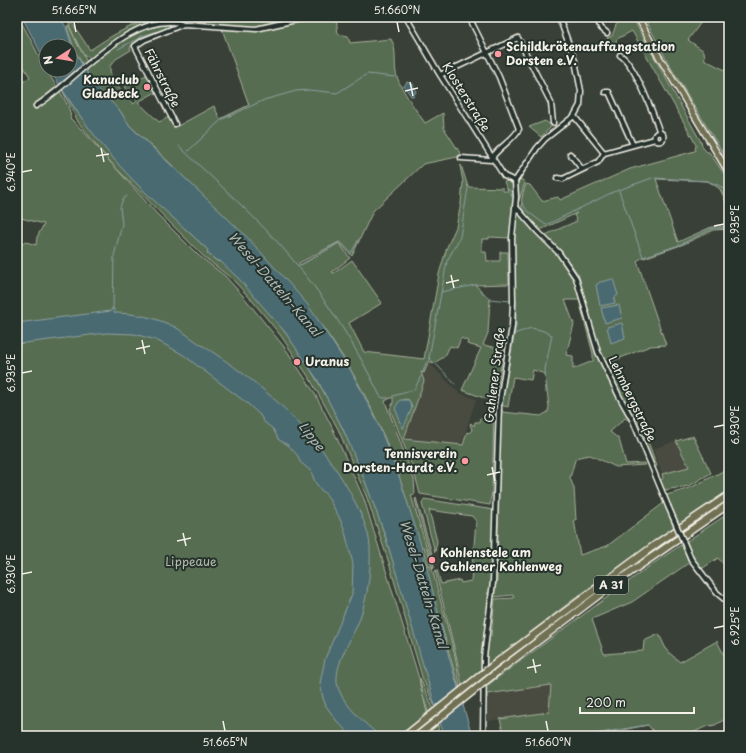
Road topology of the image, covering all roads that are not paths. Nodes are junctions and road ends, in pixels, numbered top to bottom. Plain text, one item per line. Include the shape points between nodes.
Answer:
1 (309, 17) edge
2 (406, 17) edge
3 (469, 17) edge
4 (559, 17) edge
5 (596, 17) edge
6 (638, 17) edge
7 (175, 19) edge
8 (184, 24) junction
9 (607, 33) dead end
10 (487, 52) junction
11 (620, 55) dead end
12 (440, 75) junction
13 (605, 92) dead end
14 (36, 106) dead end
15 (574, 116) junction
16 (553, 123) dead end
17 (174, 124) dead end
18 (660, 133) junction
19 (655, 139) junction
20 (633, 145) junction
21 (570, 154) dead end
22 (604, 154) junction
23 (492, 157) junction
24 (461, 158) dead end
25 (582, 169) junction
26 (729, 173) edge
27 (557, 178) dead end
28 (515, 181) junction
29 (515, 206) junction
30 (728, 496) edge
31 (729, 504) edge
32 (729, 603) edge
33 (404, 736) edge
34 (417, 736) edge
35 (484, 736) edge

1 - 8 street, Fährstraße via 256,29
2 - 12 street, Klosterstraße
3 - 10 street
4 - 15 street via 580,81 580,105
5 - 9 street via 601,28
6 - 26 main road
7 - 8 street, Fährstraße
7 - 14 street, Fährstraße via 125,36
8 - 17 street, Fährstraße via 135,46
10 - 12 street
10 - 16 street via 518,38 551,103
10 - 23 street via 519,129
11 - 18 street via 628,62 647,98
12 - 23 street, Klosterstraße
13 - 20 street via 609,92
15 - 22 street
15 - 28 street via 541,144
18 - 19 street via 656,134
18 - 19 street via 663,140
19 - 20 street
20 - 22 street
21 - 25 street
22 - 25 street via 598,162
23 - 24 street via 486,161
23 - 28 street, Klosterstraße via 504,176
25 - 27 street via 563,179
28 - 29 street, Gahlener Straße
29 - 32 street, Lehmbergstraße, bridge via 560,253 576,278 598,352 633,421 691,559 717,593
29 - 35 street, Gahlener Straße via 512,238 512,326 499,406 493,582 484,657
30 - 33 highway, A 31, bridge via 659,542 496,663
31 - 34 highway, A 31, bridge via 616,582

